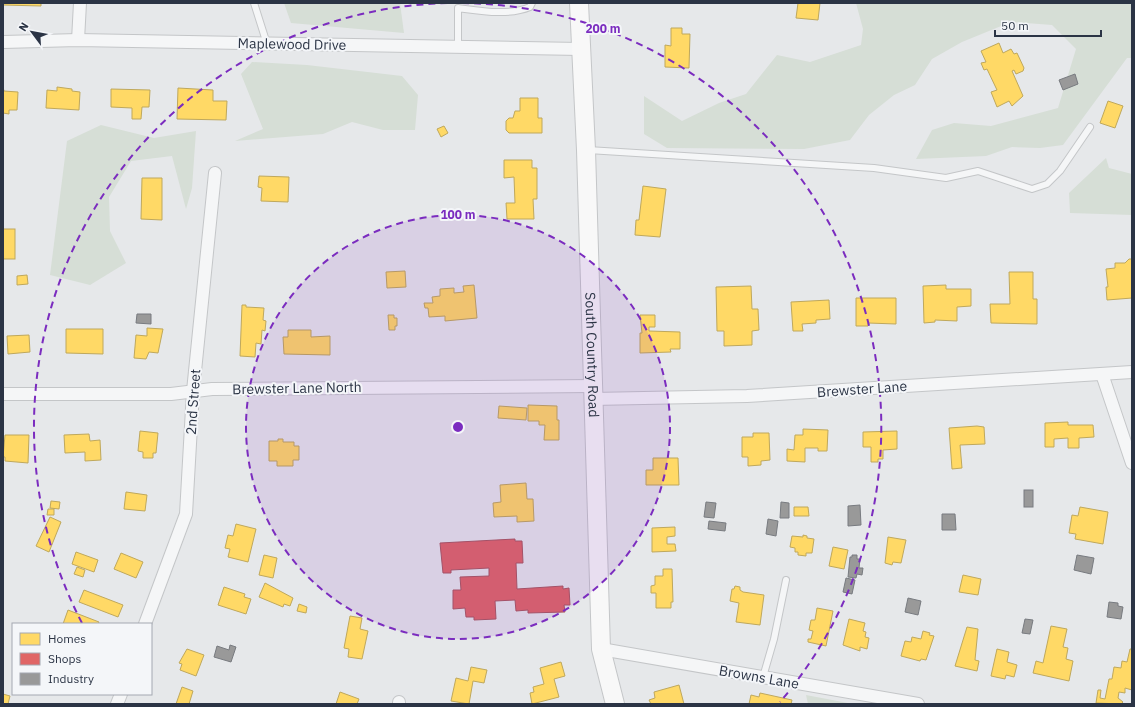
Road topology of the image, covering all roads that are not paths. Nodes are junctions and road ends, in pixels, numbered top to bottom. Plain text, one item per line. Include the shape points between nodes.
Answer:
1 (80, 3) edge
2 (254, 3) edge
3 (532, 3) edge
4 (580, 3) edge
5 (78, 40) junction
6 (3, 42) edge
7 (267, 44) junction
8 (458, 47) junction
9 (581, 49) junction
10 (1090, 127) dead end
11 (586, 150) junction
12 (215, 173) dead end
13 (1132, 372) edge
14 (1102, 374) junction
15 (193, 391) junction
16 (592, 392) junction
17 (3, 394) edge
18 (1132, 463) edge
19 (786, 580) dead end
20 (145, 623) edge
21 (601, 649) junction
22 (763, 677) junction
23 (615, 704) edge
24 (918, 704) edge

1 - 5 street
2 - 7 lane
3 - 8 lane via 520,12 458,8
4 - 9 main road, South Country Road
5 - 6 street, Maplewood Drive
5 - 7 street, Maplewood Drive
7 - 8 street, Maplewood Drive
8 - 9 street, Maplewood Drive
9 - 11 main road, South Country Road
10 - 11 lane via 1060,171 1047,184 1032,189 978,171 946,178 874,168
11 - 16 main road, South Country Road
12 - 15 street, 2nd Street
13 - 14 street, Brewster Lane
14 - 16 street, Brewster Lane via 747,396
14 - 18 street
15 - 16 street, Brewster Lane North via 212,389
15 - 17 street, Brewster Lane North via 171,394
15 - 20 street, 2nd Street via 186,514
16 - 21 main road, South Country Road via 600,560
19 - 22 lane
21 - 22 street, Browns Lane
21 - 23 main road, South Country Road
22 - 24 street, Browns Lane

